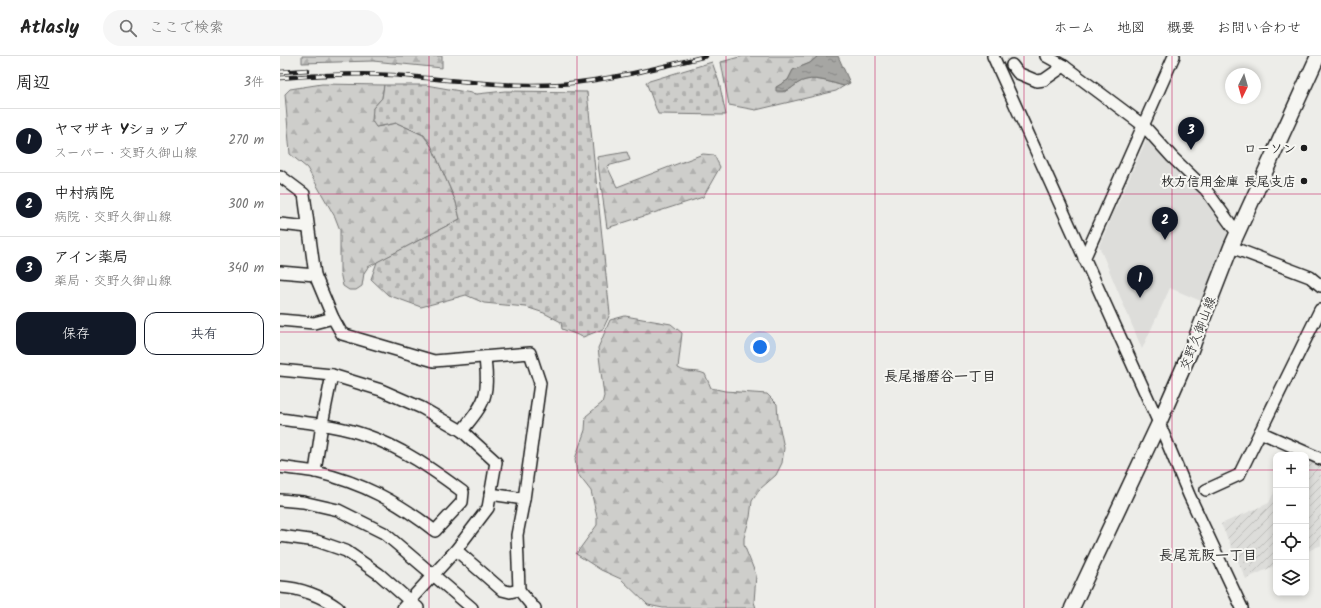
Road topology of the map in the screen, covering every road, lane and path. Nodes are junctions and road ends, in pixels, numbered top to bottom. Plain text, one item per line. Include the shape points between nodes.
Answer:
1 (993, 56) edge
2 (1046, 56) edge
3 (1174, 56) edge
4 (1318, 56) edge
5 (1012, 65) dead end
6 (1064, 66) junction
7 (1144, 126) junction
8 (280, 176) edge
9 (280, 224) edge
10 (308, 227) junction
11 (1237, 233) junction
12 (1231, 247) junction
13 (1084, 259) junction
14 (280, 272) edge
15 (316, 275) junction
16 (1321, 286) edge
17 (1321, 309) edge
18 (333, 318) junction
19 (280, 320) edge
20 (485, 357) junction
21 (280, 370) edge
22 (332, 375) junction
23 (280, 419) edge
24 (1159, 423) junction
25 (322, 424) junction
26 (462, 432) junction
27 (1260, 432) junction
28 (1321, 459) edge
29 (280, 468) edge
30 (315, 472) junction
31 (1206, 490) dead end
32 (490, 494) junction
33 (524, 499) junction
34 (280, 500) edge
35 (280, 536) edge
36 (456, 550) junction
37 (434, 575) junction
38 (280, 587) edge
39 (518, 590) junction
40 (410, 606) edge
41 (338, 608) edge
42 (472, 608) edge
43 (535, 608) edge
44 (1072, 608) edge
45 (1242, 608) edge

1 - 13 street
2 - 6 street
3 - 7 street
4 - 11 main road, 交野久御山線
5 - 6 street via 1018,73 1037,81 1044,80
6 - 7 street
7 - 11 street via 1206,190
7 - 13 street
8 - 10 street via 304,194
9 - 10 street
10 - 15 street
11 - 12 main road, 交野久御山線
12 - 16 street via 1310,277
12 - 24 main road, 交野久御山線
13 - 24 street
14 - 15 street
15 - 18 street
17 - 27 street
18 - 19 street via 314,322
18 - 20 street via 342,334 434,361
20 - 26 street via 485,395
20 - 33 street via 530,353 540,383
21 - 22 street
22 - 25 street
22 - 26 street via 381,390 415,405
23 - 25 street
24 - 44 main road, 交野久御山線
24 - 45 street via 1189,495
25 - 30 street
25 - 30 street via 365,434 402,451 428,466 463,492 462,502 435,531 402,506 380,494 352,482
26 - 32 street via 496,462
27 - 28 street
27 - 31 street via 1239,475
29 - 30 street
32 - 33 street
32 - 36 street via 488,508
33 - 39 street via 516,535
34 - 37 street via 338,510 384,533
35 - 40 street via 317,541 346,551 379,574
36 - 37 street
36 - 39 street via 502,590
37 - 40 street
37 - 42 street
38 - 41 street via 312,594
39 - 43 street

